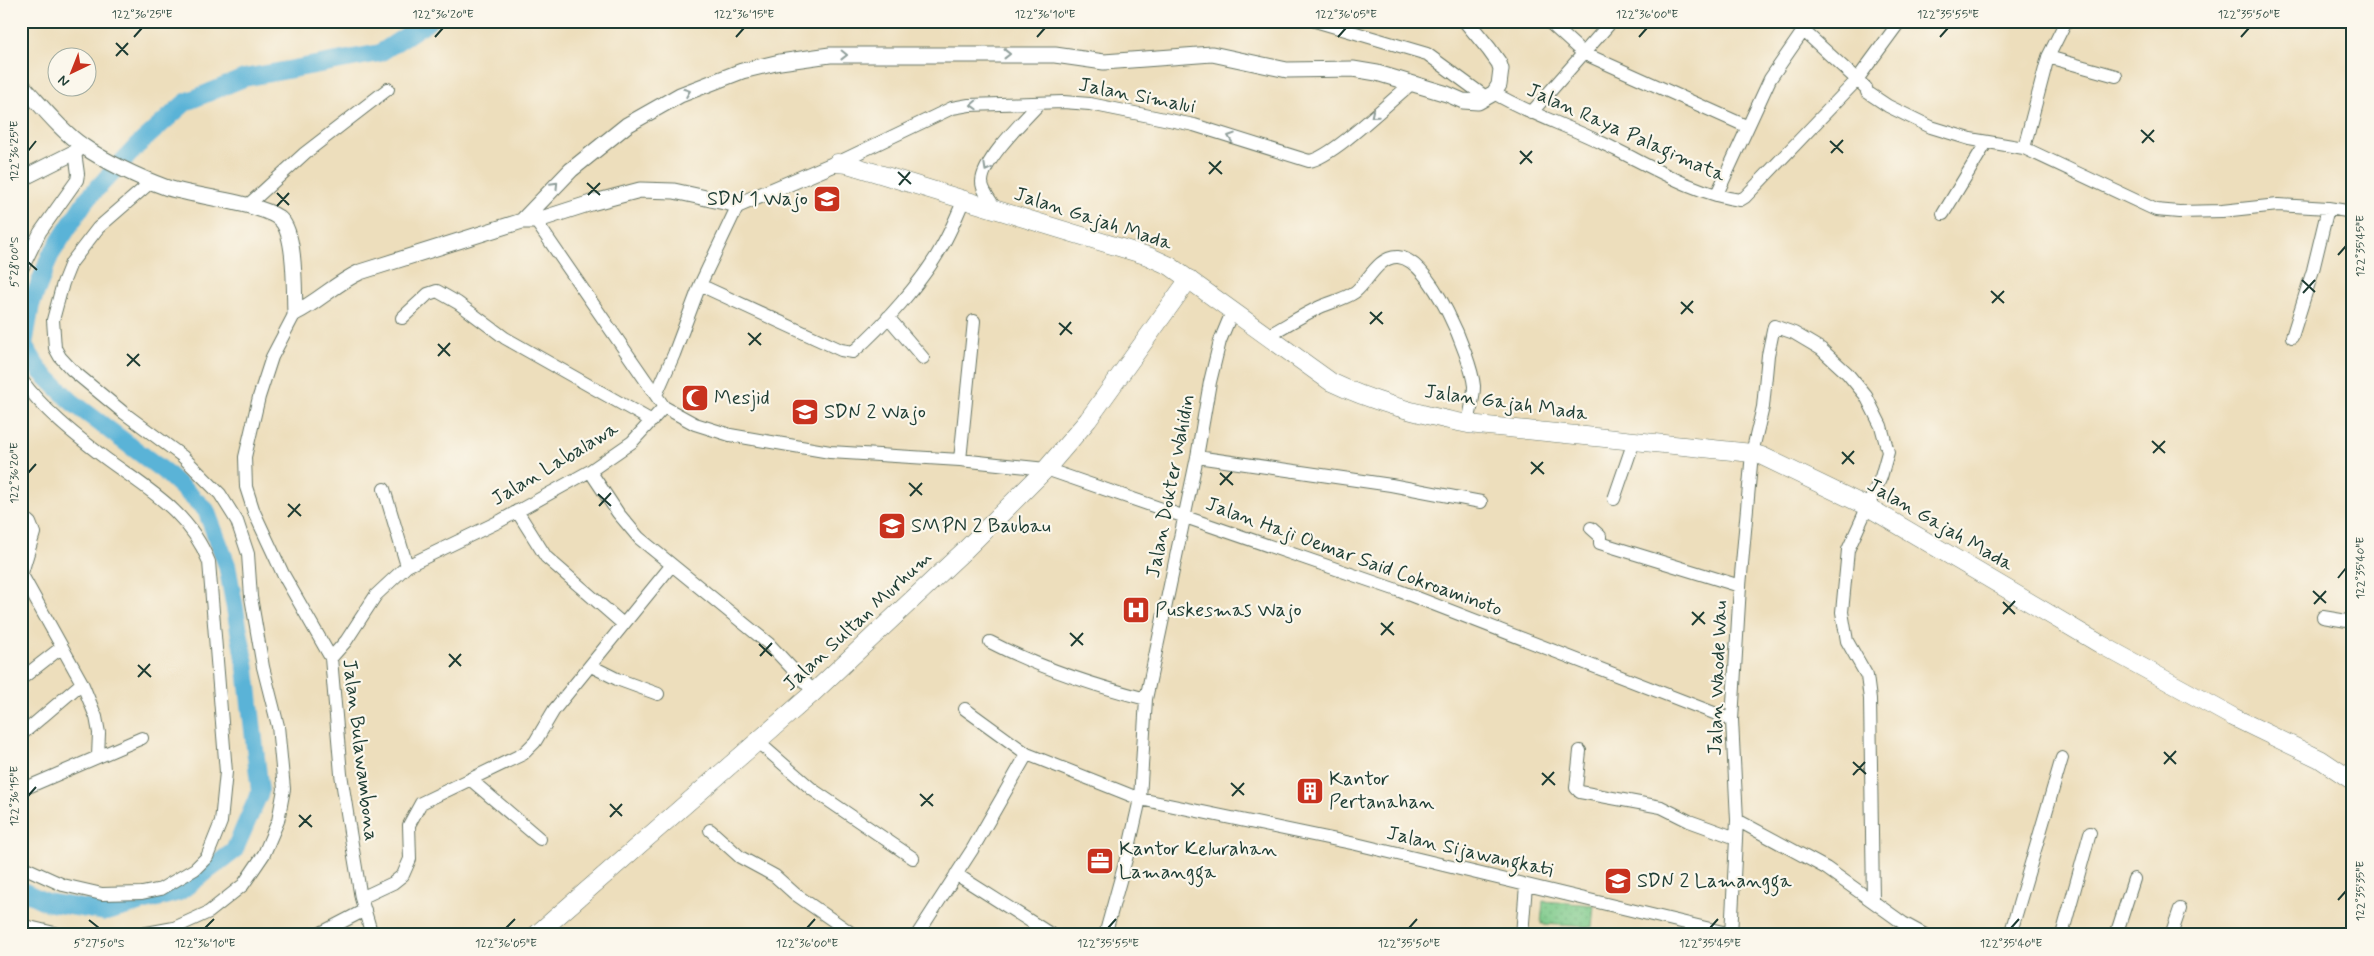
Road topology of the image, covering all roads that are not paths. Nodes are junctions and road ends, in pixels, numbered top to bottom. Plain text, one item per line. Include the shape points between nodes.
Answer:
1 (1315, 21) edge
2 (1466, 21) edge
3 (1548, 21) edge
4 (1612, 21) edge
5 (1793, 21) edge
6 (1900, 21) edge
7 (2066, 21) edge
8 (1806, 26) edge
9 (1583, 53) junction
10 (2048, 57) junction
11 (2116, 76) dead end
12 (1856, 81) junction
13 (21, 84) edge
14 (1411, 84) junction
15 (388, 89) dead end
16 (1491, 95) junction
17 (1040, 103) junction
18 (1531, 113) junction
19 (1746, 126) junction
20 (1986, 143) junction
21 (2024, 148) junction
22 (79, 149) junction
23 (837, 164) junction
24 (21, 179) edge
25 (151, 182) junction
26 (1716, 194) junction
27 (964, 199) junction
28 (247, 206) junction
29 (738, 206) junction
30 (2328, 208) junction
31 (996, 210) junction
32 (2353, 212) edge
33 (1943, 214) dead end
34 (529, 218) junction
35 (21, 270) edge
36 (1189, 278) junction
37 (700, 285) junction
38 (1232, 312) junction
39 (295, 313) junction
40 (888, 317) junction
41 (402, 318) dead end
42 (974, 321) dead end
43 (1267, 336) junction
44 (2292, 337) dead end
45 (923, 358) dead end
46 (21, 378) edge
47 (656, 395) junction
48 (664, 408) junction
49 (652, 421) junction
50 (1468, 424) junction
51 (1634, 441) junction
52 (1752, 453) junction
53 (1197, 458) junction
54 (960, 460) junction
55 (1046, 468) junction
56 (590, 471) junction
57 (384, 489) dead end
58 (1614, 499) dead end
59 (1481, 502) dead end
60 (1868, 507) junction
61 (517, 511) junction
62 (21, 515) edge
63 (1185, 516) junction
64 (1591, 528) dead end
65 (407, 566) junction
66 (671, 566) junction
67 (22, 575) edge
68 (1740, 586) junction
69 (2323, 617) dead end
70 (2353, 622) edge
71 (623, 624) junction
72 (990, 642) dead end
73 (62, 647) junction
74 (330, 658) junction
75 (591, 666) junction
76 (21, 679) edge
77 (82, 683) junction
78 (814, 692) junction
79 (658, 694) dead end
80 (1146, 699) junction
81 (965, 709) dead end
82 (1732, 720) junction
83 (21, 735) edge
84 (142, 738) dead end
85 (758, 742) junction
86 (1580, 751) dead end
87 (1027, 754) junction
88 (98, 756) junction
89 (2062, 758) dead end
90 (471, 780) junction
91 (2353, 781) edge
92 (21, 790) edge
93 (1140, 799) junction
94 (1737, 820) junction
95 (710, 830) dead end
96 (2090, 833) dead end
97 (1736, 838) junction
98 (540, 839) dead end
99 (912, 858) dead end
100 (21, 866) edge
101 (956, 874) junction
102 (2134, 879) dead end
103 (1526, 885) junction
104 (1873, 900) junction
105 (363, 904) junction
106 (2180, 909) dead end
107 (21, 925) edge
108 (1904, 929) edge
109 (541, 933) edge
110 (1731, 934) edge
111 (64, 935) edge
112 (136, 935) edge
113 (317, 935) edge
114 (372, 935) edge
115 (854, 935) edge
116 (917, 935) edge
117 (1052, 935) edge
118 (1105, 935) edge
119 (1522, 935) edge
120 (1925, 935) edge
121 (2010, 935) edge
122 (2062, 935) edge
123 (2116, 935) edge
124 (2171, 935) edge

1 - 16 street, Jalan Raya Palagimata via 1427,54
2 - 16 main road via 1499,63 1500,77
3 - 9 street
4 - 9 street
5 - 8 street
6 - 12 street
7 - 10 street
8 - 12 street
8 - 19 street via 1778,65
9 - 18 street
9 - 19 street
10 - 11 street
10 - 21 street
12 - 20 street via 1867,92 1912,119
12 - 26 street, Jalan Raya Palagimata via 1745,198 1736,200
13 - 22 main road
14 - 16 main road via 1469,103
14 -> 17 street, Jalan Simalui via 1332,151 1309,162 1194,125 1090,104
34 -> 14 main road via 558,182 627,125 680,95 742,71 814,56 1056,55 1104,62 1212,54 1287,70 1353,69
15 - 28 street via 305,153
16 - 18 street, Jalan Raya Palagimata
17 -> 23 street, Jalan Simalui via 968,104 952,108
17 -> 31 street via 1009,136 984,173 982,185
18 - 26 street, Jalan Raya Palagimata
19 - 26 street
20 - 21 street
20 - 33 street
21 - 30 street via 2156,210 2222,211 2278,205
22 - 24 main road
22 - 25 main road
22 - 35 street via 78,177 40,232
23 - 27 highway, Jalan Gajah Mada via 847,164
23 - 29 main road
25 - 28 main road
25 - 112 street via 98,228 72,263 53,320 55,348 72,370 182,456 220,494 237,522 248,554 251,597 263,667 278,726 284,789 264,854 243,884 209,912 174,928
27 - 31 highway, Jalan Gajah Mada
27 - 40 street via 942,248
28 - 39 main road via 271,213 285,226 290,242
29 - 34 main road via 674,191 640,190
29 - 37 street
30 - 32 street
30 - 44 street
31 - 36 highway, Jalan Gajah Mada via 1148,256
34 - 39 main road via 360,272
34 - 47 street
36 - 38 highway, Jalan Gajah Mada
36 - 55 highway, Jalan Sultan Murhum via 1088,420
37 - 40 street via 848,353 858,348
37 - 47 street
38 - 43 highway, Jalan Gajah Mada
38 - 53 street, Jalan Dokter Wahidin via 1220,341 1210,382
39 - 74 street, Jalan Bulawambona via 272,356 259,397 245,457 246,487 283,574
40 - 45 street
41 - 49 street via 428,294 437,291 505,338
42 - 54 street
43 - 50 highway, Jalan Gajah Mada via 1331,382 1354,393 1431,417
43 - 50 street via 1354,292 1380,264 1390,258 1407,260 1432,283 1457,329 1474,386
46 - 100 street via 70,430 192,527 204,548 209,562 226,772 221,822 207,857 195,869 161,889 102,894 63,885
47 - 48 street
48 - 49 street, Jalan Labalawa
48 - 54 street, Jalan Haji Oemar Said Cokroaminoto via 695,424 740,437 830,452
49 - 56 street, Jalan Labalawa via 632,442
50 - 51 highway, Jalan Gajah Mada
51 - 52 highway, Jalan Gajah Mada
51 - 58 street
52 - 60 highway, Jalan Gajah Mada
52 - 60 street, Jalan Waode Wau via 1763,407 1774,326 1794,333 1821,349 1866,396 1881,426 1888,452
52 - 68 street, Jalan Waode Wau
53 - 59 street via 1391,485
53 - 63 street, Jalan Dokter Wahidin
54 - 55 street, Jalan Haji Oemar Said Cokroaminoto
55 - 63 street, Jalan Haji Oemar Said Cokroaminoto
55 - 78 highway, Jalan Sultan Murhum via 965,550
56 - 61 street, Jalan Labalawa
56 - 66 street via 638,538
57 - 65 street
60 - 91 highway, Jalan Gajah Mada via 2100,644 2233,717 2320,758
60 - 104 street via 1852,539 1846,567 1842,624 1847,642 1867,676 1870,692
61 - 65 street, Jalan Labalawa
61 - 71 street via 546,557
62 - 67 street via 30,522 34,533
63 - 80 street, Jalan Dokter Wahidin
63 - 82 street, Jalan Haji Oemar Said Cokroaminoto via 1397,590
64 - 68 street via 1600,536 1600,543
65 - 74 street, Jalan Labalawa via 376,595 346,641
66 - 71 street
66 - 78 street via 769,644
67 - 73 street
68 - 82 street, Jalan Waode Wau
69 - 70 street
71 - 75 street
72 - 80 street via 1024,660 1097,686
73 - 76 street
73 - 77 street
74 - 105 street, Jalan Bulawambona via 341,774
75 - 79 street
75 - 90 street via 523,754
77 - 83 street
77 - 88 street via 96,717
78 - 85 highway, Jalan Sultan Murhum
80 - 93 street, Jalan Dokter Wahidin
81 - 87 street, Jalan Sijawangkati
82 - 94 street, Jalan Waode Wau
84 - 88 street
85 - 99 street via 813,790
85 - 109 highway, Jalan Sultan Murhum
86 - 97 street via 1576,788 1580,792 1661,807
87 - 93 street, Jalan Sijawangkati
87 - 101 street
88 - 92 street
89 - 121 street
90 - 98 street
90 - 105 street via 421,803 410,825 410,860 403,875
93 - 103 street, Jalan Sijawangkati via 1356,844
93 - 118 street, Jalan Dokter Wahidin
94 - 97 street, Jalan Waode Wau
94 - 104 street via 1826,868
95 - 115 street via 740,857 775,876
96 - 122 street
97 - 110 street, Jalan Waode Wau
101 - 116 street
101 - 117 street
102 - 123 street
103 - 110 street, Jalan Sijawangkati
103 - 119 street
104 - 108 street
105 - 113 street
105 - 114 street, Jalan Bulawambona
106 - 124 street
107 - 111 street
108 - 120 street

